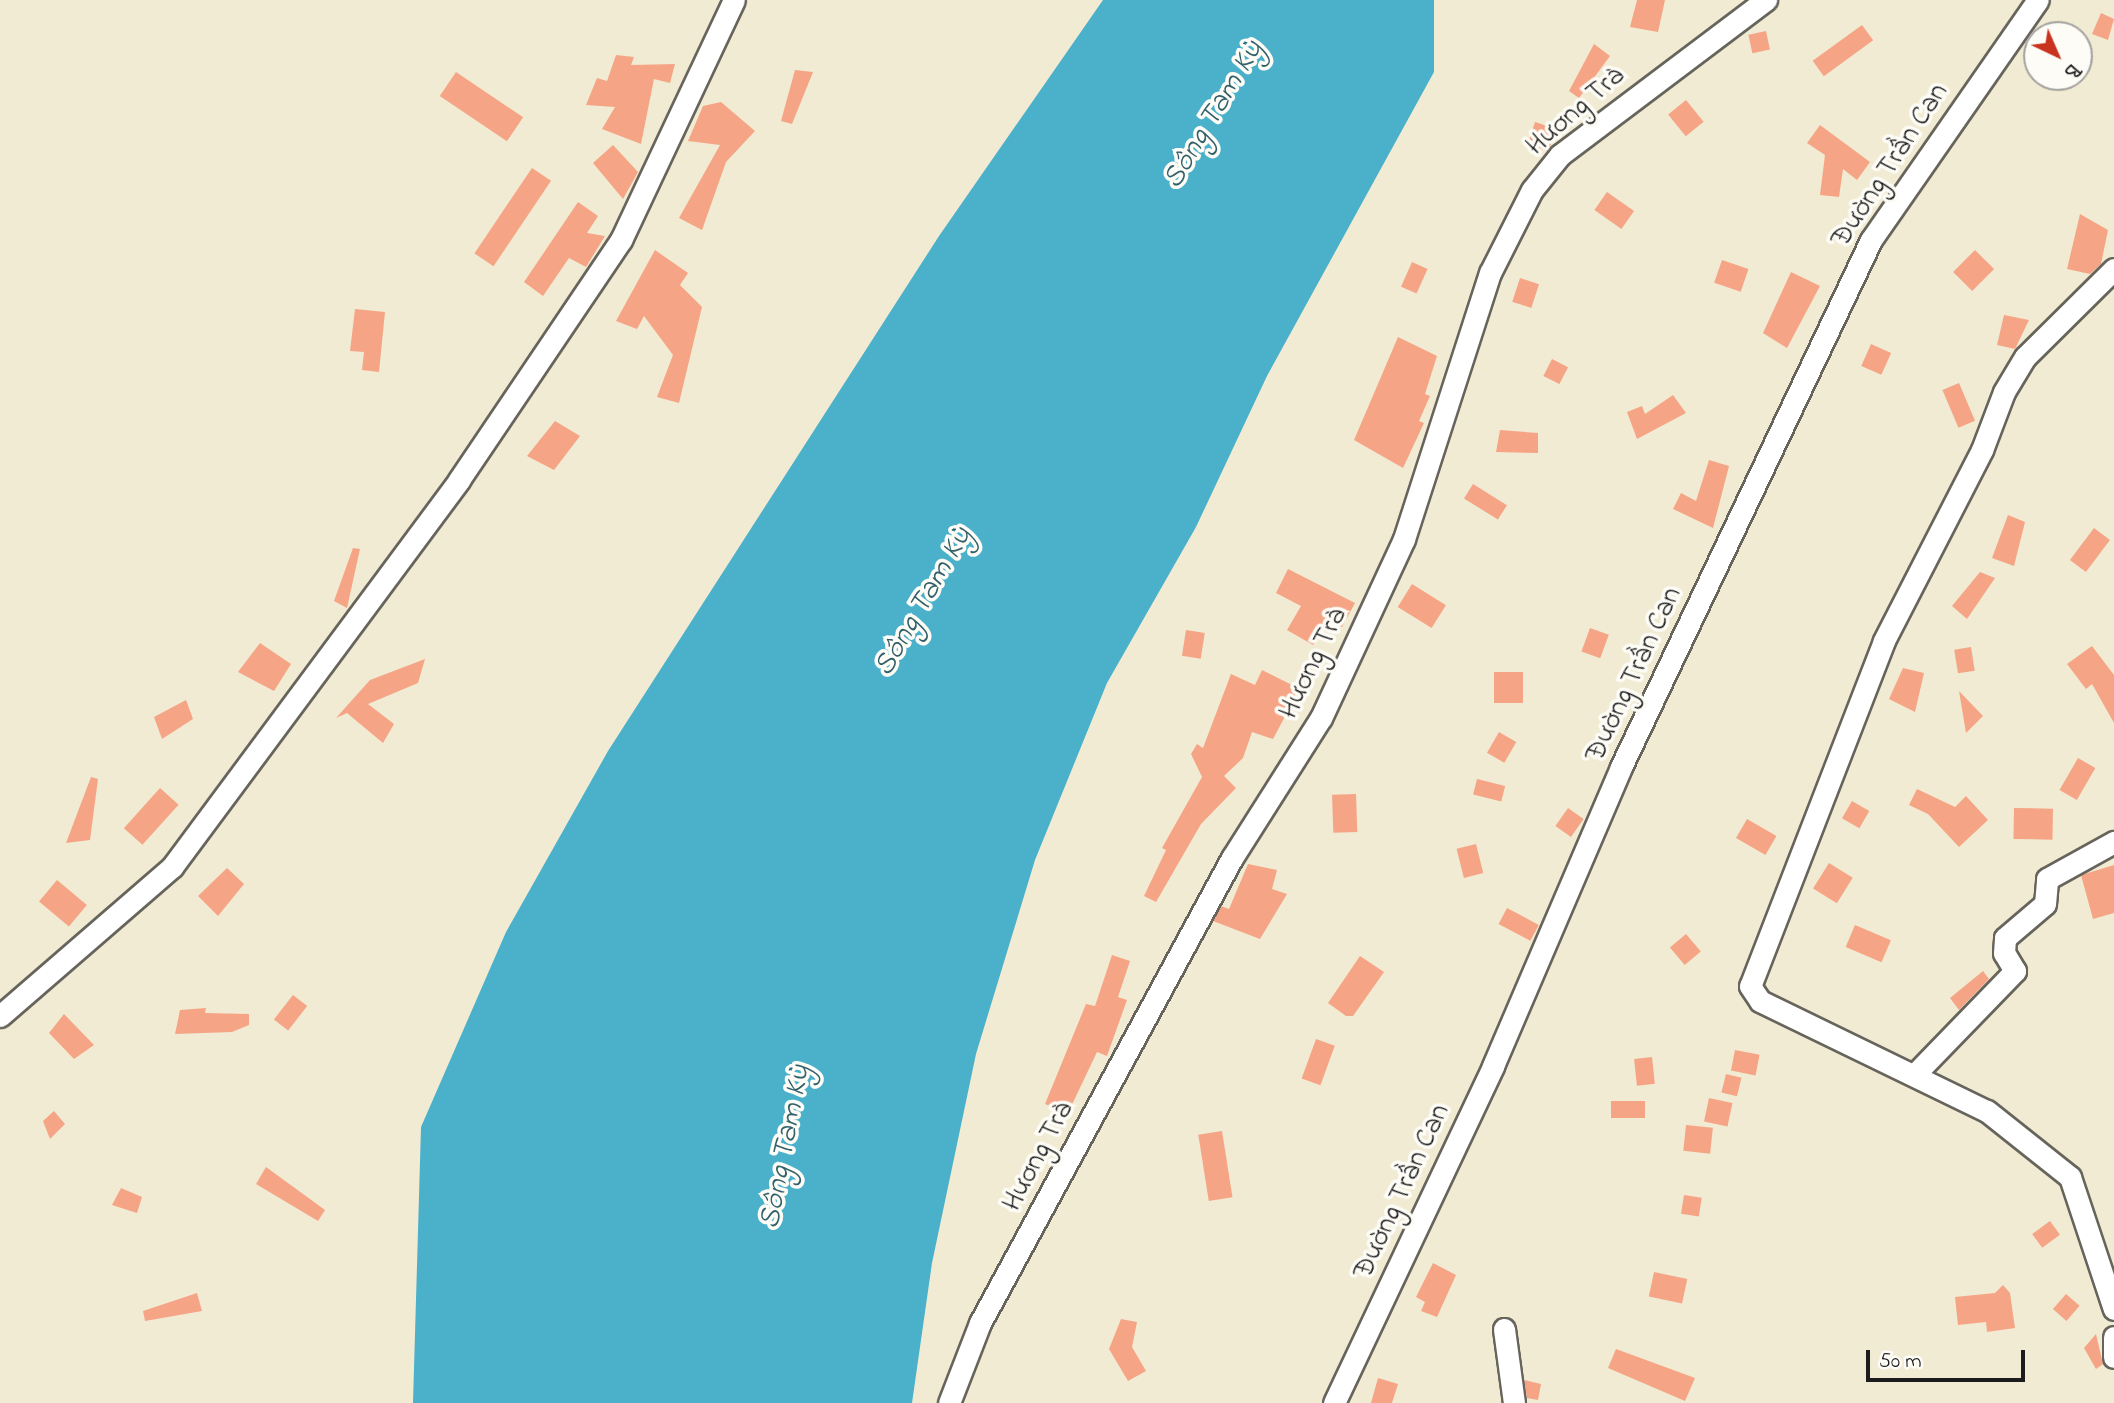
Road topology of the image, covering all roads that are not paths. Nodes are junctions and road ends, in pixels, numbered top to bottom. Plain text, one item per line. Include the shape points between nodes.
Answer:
1 (734, 0) edge
2 (1766, 0) edge
3 (2038, 0) edge
4 (2114, 269) edge
5 (2114, 842) edge
6 (0, 1016) edge
7 (1917, 1072) junction
8 (2114, 1309) edge
9 (1504, 1329) dead end
10 (2114, 1337) edge
11 (2114, 1357) edge
12 (949, 1403) edge
13 (1334, 1403) edge
14 (1514, 1403) edge

1 - 6 street via 621,240 459,480 172,867
2 - 12 street, Hương Trà via 1560,155 1532,190 1490,273 1404,539 1321,718 1232,858 980,1323
3 - 13 street, Đường Trần Can via 1871,240 1621,767 1493,1066
4 - 7 street via 2025,357 2004,392 1982,450 1884,641 1751,977 1760,1001
5 - 7 street via 2047,879 2045,904 2005,938 2004,953 2015,971
7 - 8 street via 1987,1111 2070,1177
9 - 14 street
10 - 11 street

